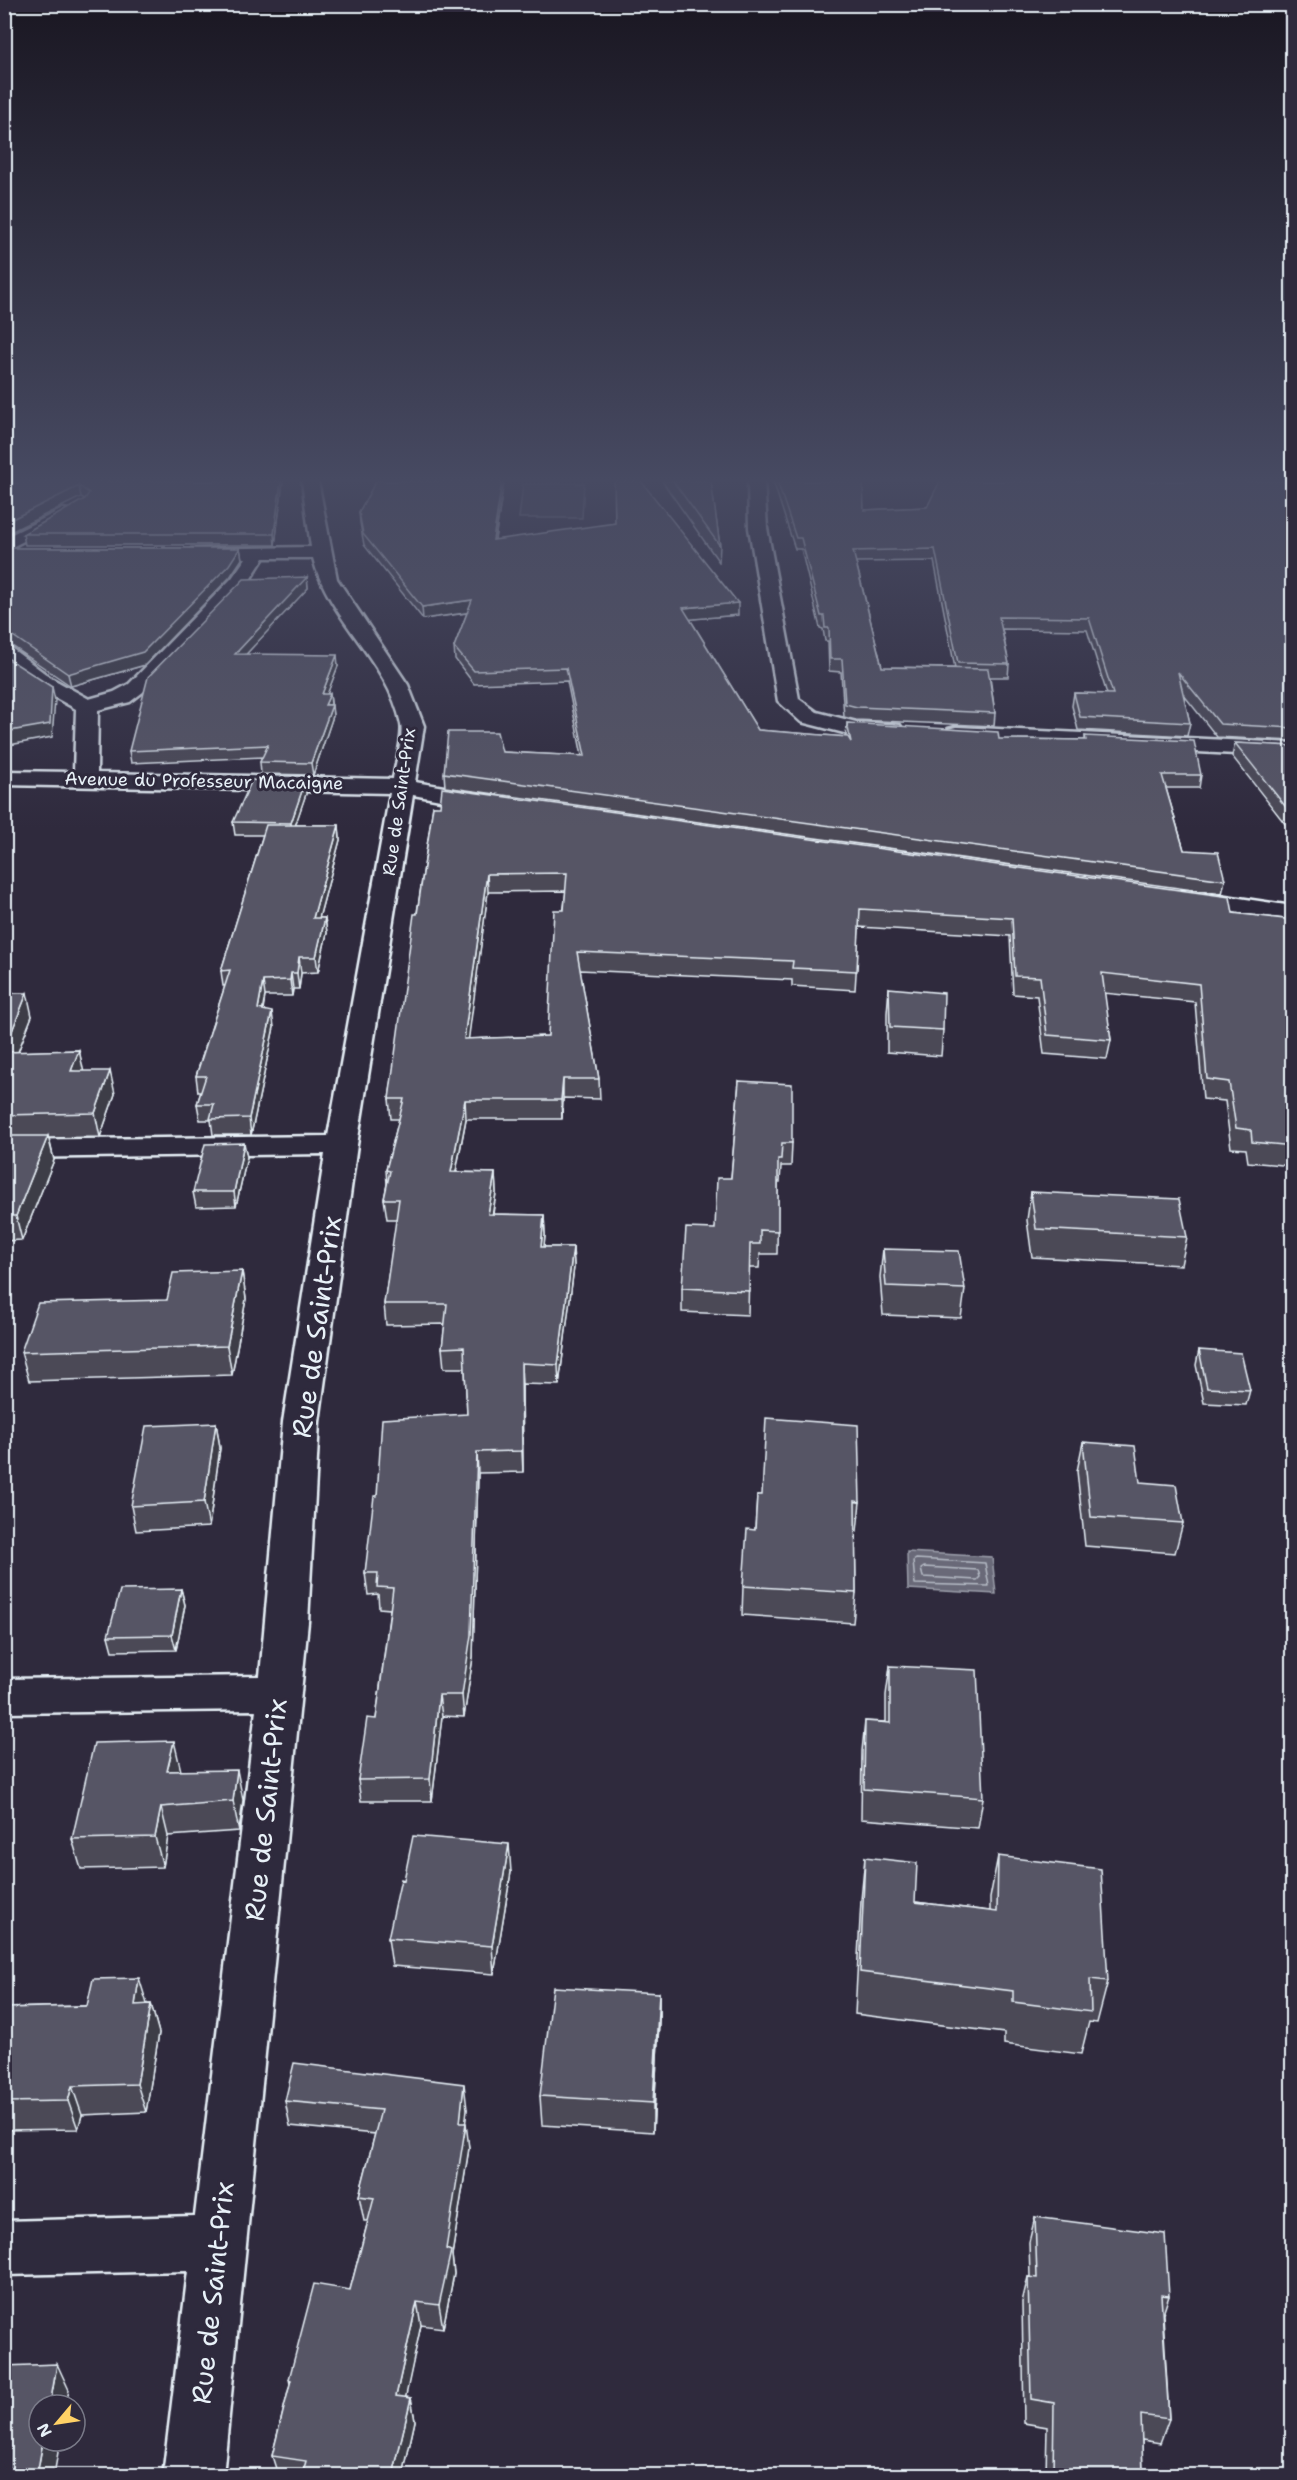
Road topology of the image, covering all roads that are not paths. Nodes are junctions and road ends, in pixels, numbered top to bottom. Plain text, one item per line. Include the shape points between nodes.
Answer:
1 (225, 597) edge
2 (340, 597) edge
3 (770, 597) edge
4 (4, 652) edge
5 (87, 706) junction
6 (912, 732) edge
7 (935, 733) edge
8 (1293, 750) edge
9 (4, 777) edge
10 (85, 778) junction
11 (403, 786) junction
12 (505, 804) edge
13 (1166, 895) edge
14 (1293, 914) edge
15 (342, 1145) junction
16 (4, 1149) edge
17 (279, 1693) junction
18 (4, 1696) edge
19 (218, 2242) junction
20 (4, 2248) edge
21 (193, 2475) edge

1 - 5 street via 136,688 122,697
2 - 11 street, Rue de Saint-Prix via 398,685 413,726
3 - 6 street via 789,701 809,717 846,726
4 - 5 street via 51,689
5 - 10 street
7 - 8 street
9 - 10 street, Avenue du Professeur Macaigne
10 - 11 street, Avenue du Professeur Macaigne
11 - 12 street, Avenue du Professeur Macaigne
11 - 15 street, Rue de Saint-Prix
13 - 14 street
15 - 16 street
15 - 17 street, Rue de Saint-Prix via 301,1422
17 - 18 street
17 - 19 street, Rue de Saint-Prix
19 - 20 street
19 - 21 street, Rue de Saint-Prix

